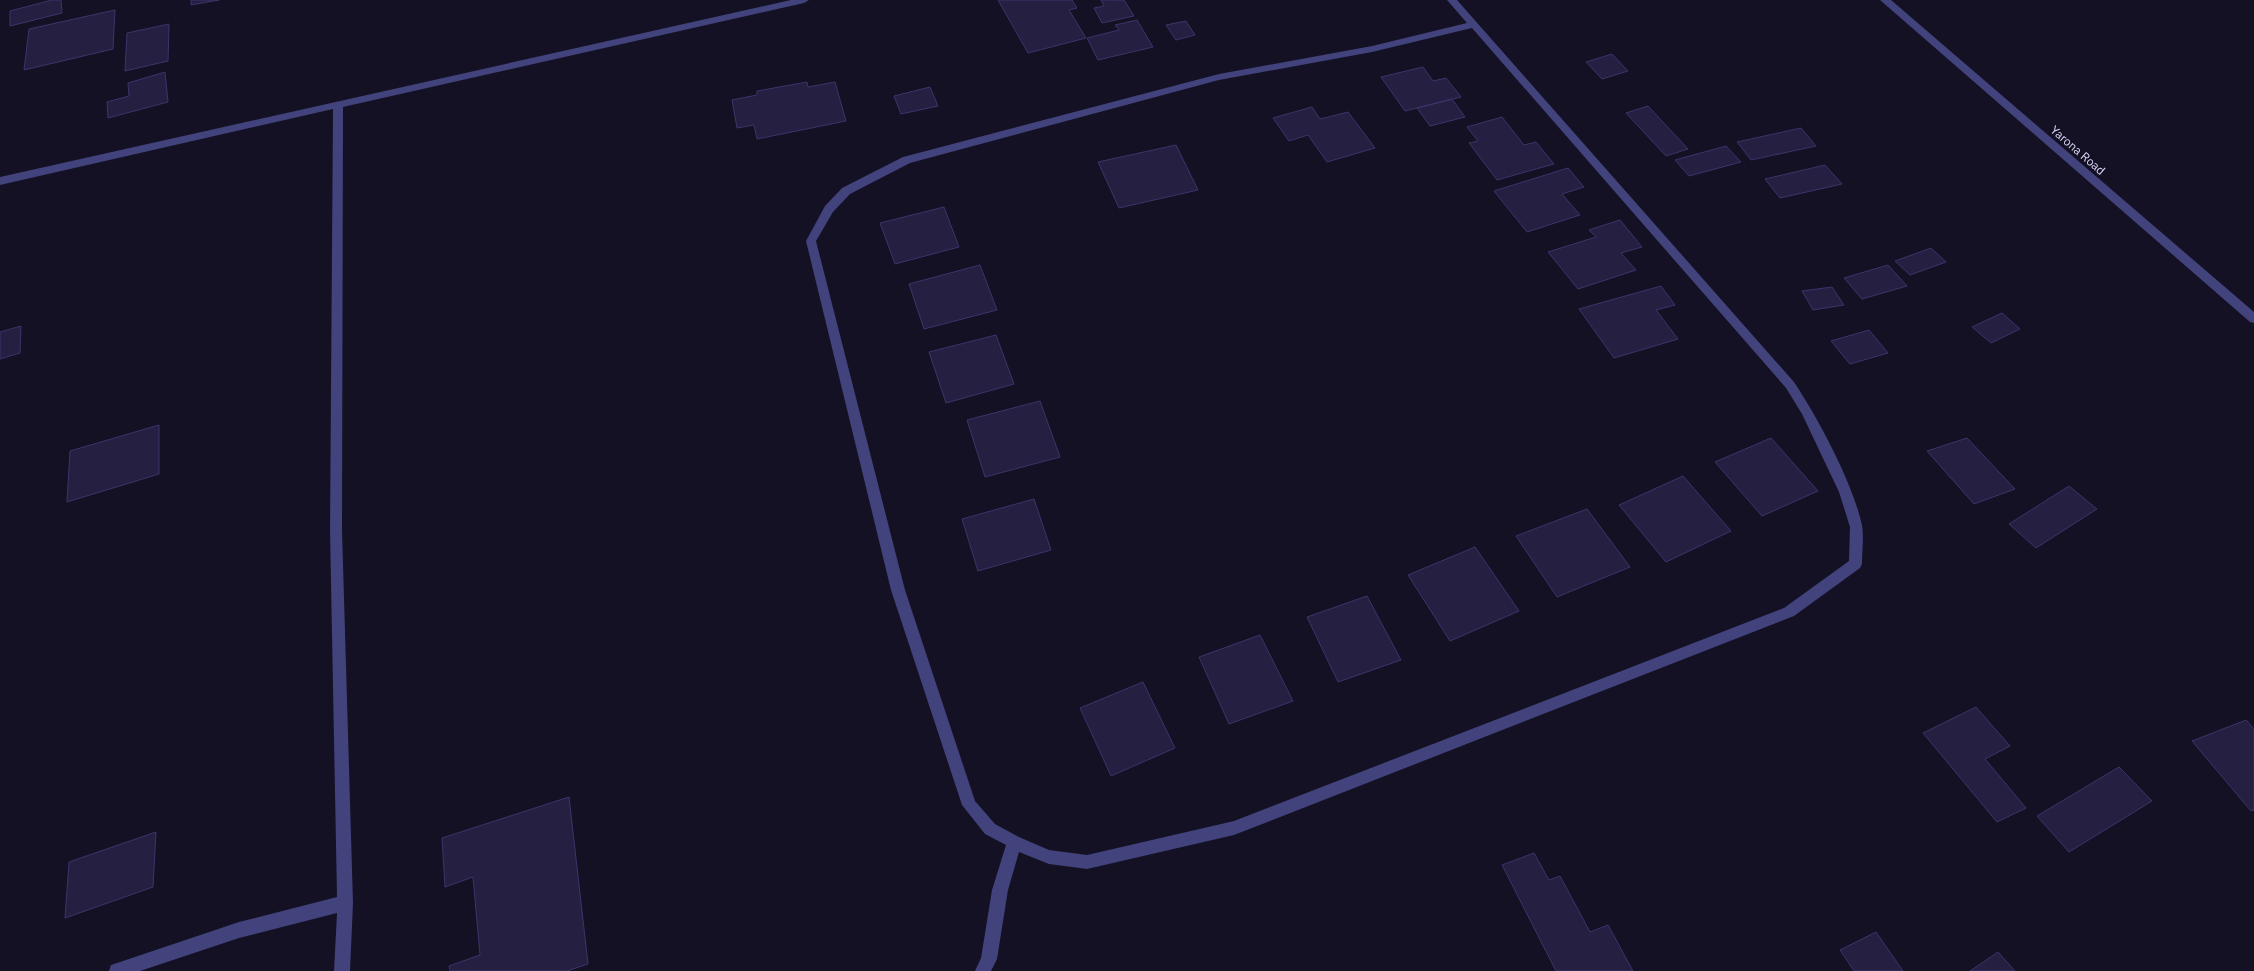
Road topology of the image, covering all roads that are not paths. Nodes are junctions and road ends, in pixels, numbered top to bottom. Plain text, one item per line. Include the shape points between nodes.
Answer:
1 (804, 0) edge
2 (1452, 0) edge
3 (1885, 0) edge
4 (1473, 25) junction
5 (338, 106) junction
6 (0, 182) edge
7 (2254, 319) edge
8 (1014, 842) junction
9 (345, 903) junction
10 (117, 971) edge
11 (342, 971) edge
12 (983, 971) edge

1 - 5 street
2 - 4 street
3 - 7 street, Yarona Road
4 - 8 street via 1372,49 1219,77 907,160 846,191 829,209 811,241 898,590 969,805 990,829
4 - 8 street via 1790,385 1807,412 1845,492 1856,527 1855,564 1789,612 1234,828 1087,862 1049,857
5 - 6 street
5 - 9 street via 336,530
8 - 12 street via 1000,890 989,958
9 - 10 street via 239,930
9 - 11 street

